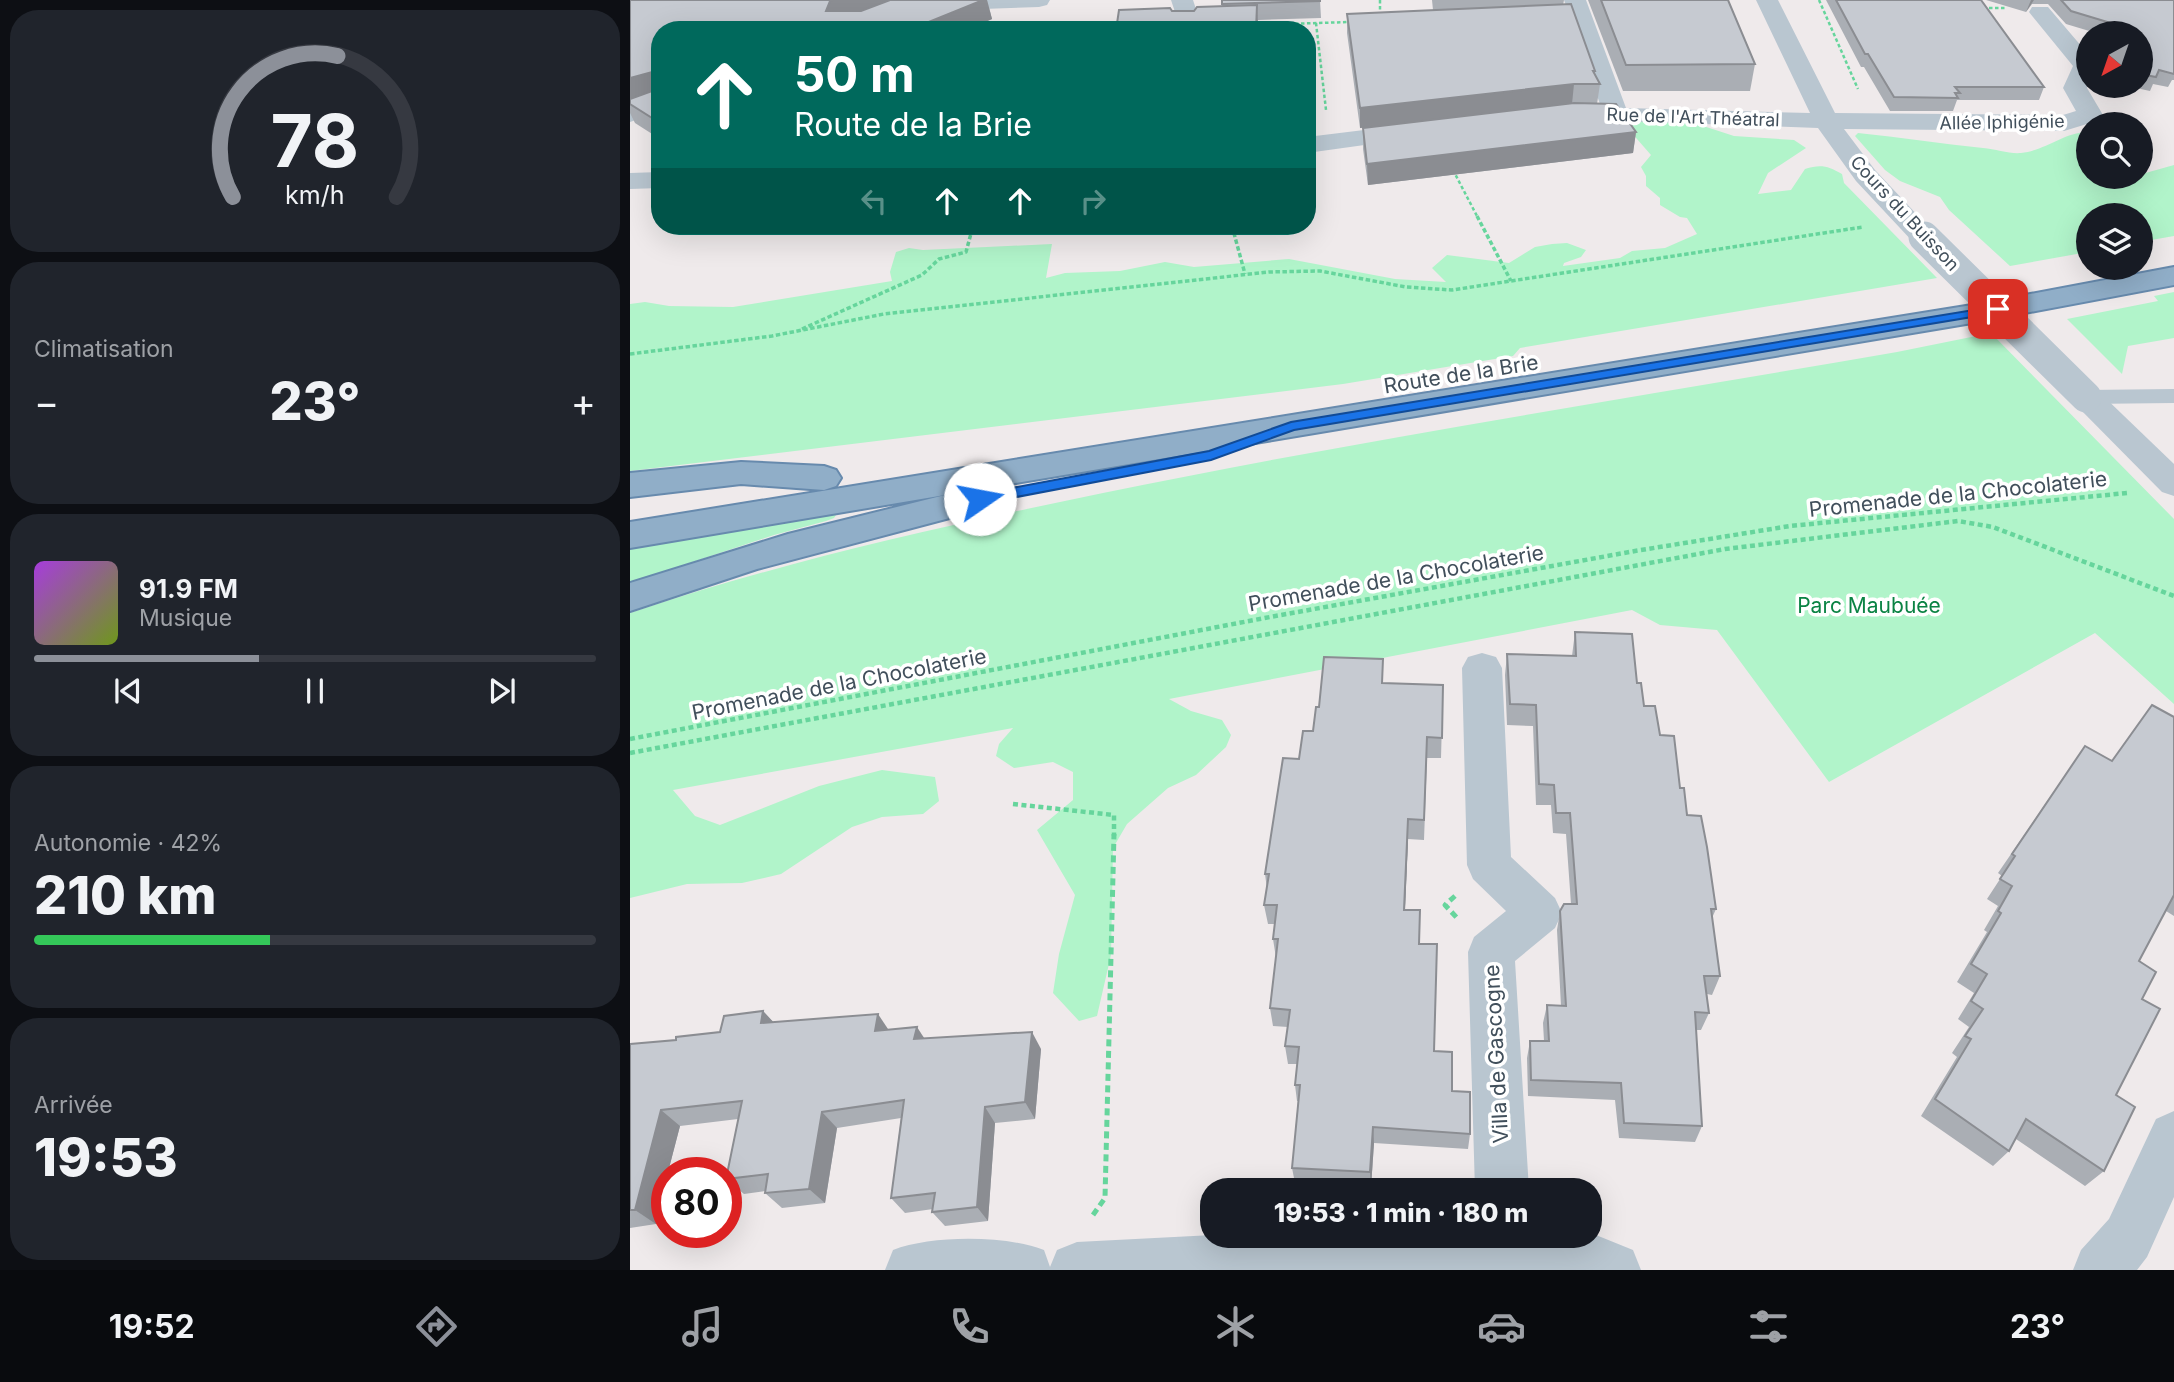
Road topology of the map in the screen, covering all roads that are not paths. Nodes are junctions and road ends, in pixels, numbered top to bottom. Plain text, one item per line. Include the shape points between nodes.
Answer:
1 (934, 0) edge
2 (1039, 0) edge
3 (1182, 0) edge
4 (1767, 0) edge
5 (1578, 7) edge
6 (2040, 12) road end
7 (1504, 17) edge
8 (1187, 21) edge
9 (651, 107) edge
10 (1616, 114) junction
11 (630, 115) edge
12 (1548, 116) edge
13 (1828, 123) junction
14 (1432, 130) edge
15 (1319, 143) edge
16 (651, 180) edge
17 (630, 181) edge
18 (2174, 253) edge
19 (2153, 257) edge
20 (2076, 271) edge
21 (2174, 276) edge
22 (2174, 396) edge
23 (2086, 397) junction
24 (1291, 426) junction
25 (824, 478) junction
26 (630, 485) edge
27 (2174, 485) edge
28 (630, 510) edge
29 (630, 535) edge
30 (630, 597) edge
31 (1482, 668) dead end
32 (2174, 1137) edge
33 (1501, 1178) edge
34 (1390, 1248) edge
35 (1539, 1248) edge
36 (930, 1268) edge
37 (1024, 1270) edge
38 (1077, 1270) edge
39 (1613, 1270) edge
40 (2101, 1270) edge

1 - 2 street via 925,4
3 - 8 street
4 - 13 street, Cours du Buisson
5 - 7 street
5 - 10 street
6 - 13 street, Allée Iphigénie via 2085,65 2075,88 2091,115 2064,123
9 - 11 street
10 - 12 street, Rue de l'Art Théatral
10 - 13 street, Rue de l'Art Théatral
13 - 23 street, Cours du Buisson, bridge via 1857,165 1916,229
14 - 15 street
16 - 17 street
18 - 19 highway
20 - 25 highway, Route de la Brie
21 - 24 highway, Route de la Brie via 1972,314
22 - 23 lane
23 - 27 street, Cours du Buisson
24 - 29 highway
24 - 30 highway via 1211,455 1006,493 839,533
25 - 26 highway via 741,473
25 - 28 highway
31 - 33 street, Villa de Gascogne via 1489,865 1539,913 1491,952
32 - 40 street via 2128,1238
34 - 38 street
35 - 39 street via 1596,1261
36 - 37 street

